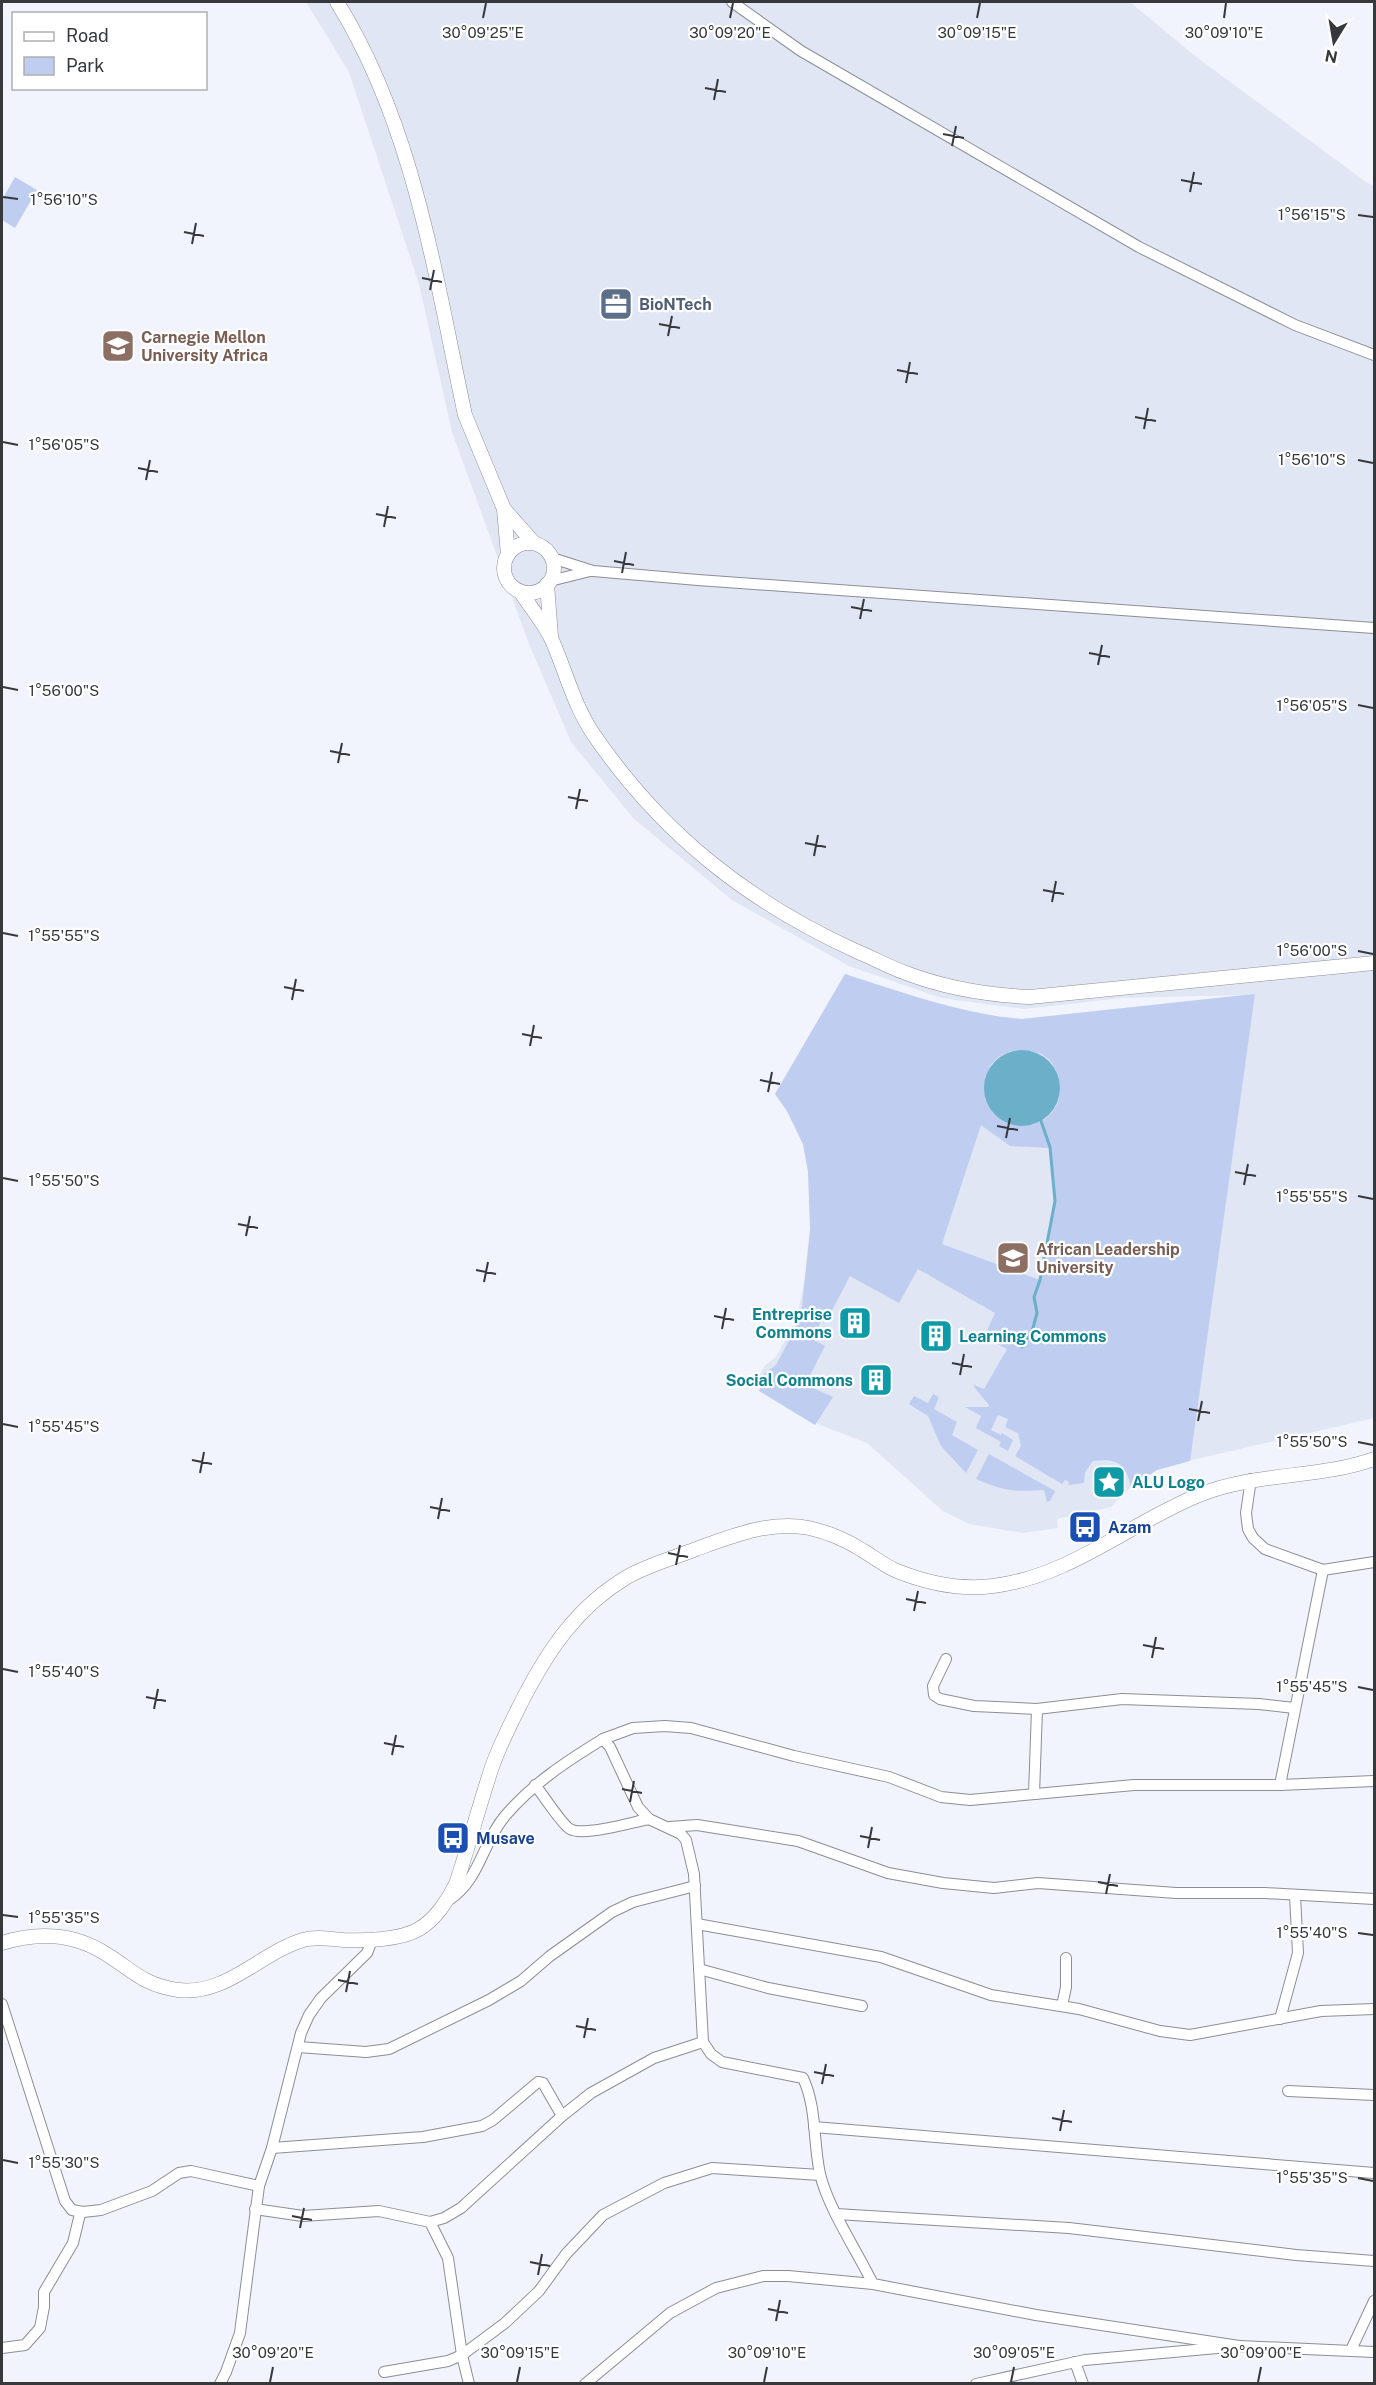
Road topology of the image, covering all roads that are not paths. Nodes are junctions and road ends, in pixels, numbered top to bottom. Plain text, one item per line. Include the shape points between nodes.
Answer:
1 (337, 2) edge
2 (732, 2) edge
3 (1374, 355) edge
4 (504, 509) junction
5 (534, 543) junction
6 (507, 555) junction
7 (552, 558) junction
8 (593, 570) junction
9 (549, 583) junction
10 (520, 591) junction
11 (1374, 628) edge
12 (551, 639) junction
13 (1374, 963) edge
14 (1374, 1459) edge
15 (1251, 1479) junction
16 (1374, 1562) edge
17 (1323, 1570) junction
18 (946, 1659) dead end
19 (1294, 1708) junction
20 (1037, 1709) junction
21 (603, 1739) junction
22 (1374, 1781) edge
23 (535, 1785) junction
24 (1280, 1785) junction
25 (1034, 1794) junction
26 (649, 1819) junction
27 (668, 1827) junction
28 (695, 1886) junction
29 (1295, 1896) junction
30 (1374, 1899) edge
31 (447, 1901) junction
32 (697, 1924) junction
33 (372, 1940) junction
34 (2, 1943) edge
35 (1066, 1958) dead end
36 (699, 1969) junction
37 (2, 2004) edge
38 (862, 2006) dead end
39 (1062, 2006) junction
40 (1374, 2009) edge
41 (1280, 2019) junction
42 (702, 2042) junction
43 (298, 2047) junction
44 (1288, 2091) dead end
45 (1374, 2095) edge
46 (562, 2116) junction
47 (814, 2127) junction
48 (272, 2148) junction
49 (1374, 2173) edge
50 (820, 2175) junction
51 (259, 2186) junction
52 (255, 2209) junction
53 (83, 2212) junction
54 (836, 2214) junction
55 (430, 2222) junction
56 (1374, 2261) edge
57 (873, 2284) junction
58 (1374, 2301) edge
59 (1239, 2346) junction
60 (2, 2348) edge
61 (1351, 2350) junction
62 (1374, 2352) edge
63 (462, 2355) junction
64 (1075, 2362) junction
65 (384, 2372) dead end
66 (220, 2384) edge
67 (469, 2384) edge
68 (585, 2384) edge
69 (975, 2384) edge
70 (1083, 2384) edge

1 - 4 main road via 372,66 402,147 431,252 465,415
2 - 3 street via 801,51 1139,247 1294,325
4 - 5 main road
4 - 6 main road
5 - 6 main road via 519,545
5 - 7 main road
6 - 10 main road via 504,572
7 - 8 street
7 - 9 main road via 554,574
8 - 9 street
8 - 11 street
9 - 10 main road via 537,591
9 - 12 main road
10 - 12 main road
12 - 13 main road via 592,733 663,821 701,856 784,915 906,973 946,986 1030,997
14 - 15 main road via 1317,1472
15 - 17 street via 1246,1513 1253,1538 1264,1548
15 - 31 main road via 1199,1495 1031,1579 993,1586 958,1587 925,1580 895,1570 825,1532 804,1527 756,1529 629,1576 577,1617 538,1669 493,1765 463,1864
16 - 17 street
17 - 19 street
18 - 20 street via 933,1686 934,1695 940,1699 974,1706
19 - 20 street via 1131,1699
19 - 24 street
20 - 25 street
21 - 23 street via 562,1763
21 - 25 street via 633,1728 691,1728 889,1778 941,1797 970,1800
21 - 26 street via 638,1807
22 - 24 street
23 - 26 street via 569,1829 591,1830
23 - 31 street via 499,1824 473,1876
24 - 25 street via 1134,1785
26 - 27 street
27 - 28 street via 686,1840
27 - 29 street via 697,1825 798,1841 888,1873 943,1883 994,1888 1038,1883 1176,1893
28 - 32 street
28 - 43 street via 633,1902 612,1912 513,1986 389,2049 366,2052
29 - 30 street
29 - 41 street via 1298,1953
31 - 33 main road via 419,1929
32 - 36 street
32 - 39 street via 881,1957 991,1995
33 - 34 main road via 306,1939 263,1957 218,1985 196,1990 148,1983 105,1953 64,1937 34,1935
33 - 43 street via 367,1953 309,2015
35 - 39 street
36 - 38 street via 768,1988
36 - 42 street
37 - 53 street via 65,2201 72,2210
39 - 41 street via 1160,2031 1190,2034
40 - 41 street via 1321,2011
42 - 46 street via 627,2072
42 - 47 street via 722,2062 803,2078 811,2094
43 - 48 street
44 - 45 street
46 - 48 street via 543,2083 538,2082 493,2120 473,2128 423,2137
46 - 55 street via 461,2208
47 - 49 street
47 - 50 street
48 - 51 street
50 - 54 street
50 - 63 street via 712,2169 664,2183 603,2215 566,2254 539,2291
51 - 52 street
51 - 53 street via 191,2171 179,2173 152,2192 121,2205
52 - 55 street via 303,2216 379,2211
52 - 66 street via 240,2333
53 - 60 street via 73,2243 44,2292 40,2328 25,2345
54 - 56 street via 1057,2227
54 - 57 street
55 - 63 street via 448,2258
57 - 59 street via 1036,2315
57 - 68 street via 763,2276 716,2288 670,2313
58 - 61 street
59 - 61 street
59 - 64 street
61 - 62 street
63 - 65 street
63 - 67 street
64 - 69 street
64 - 70 street

